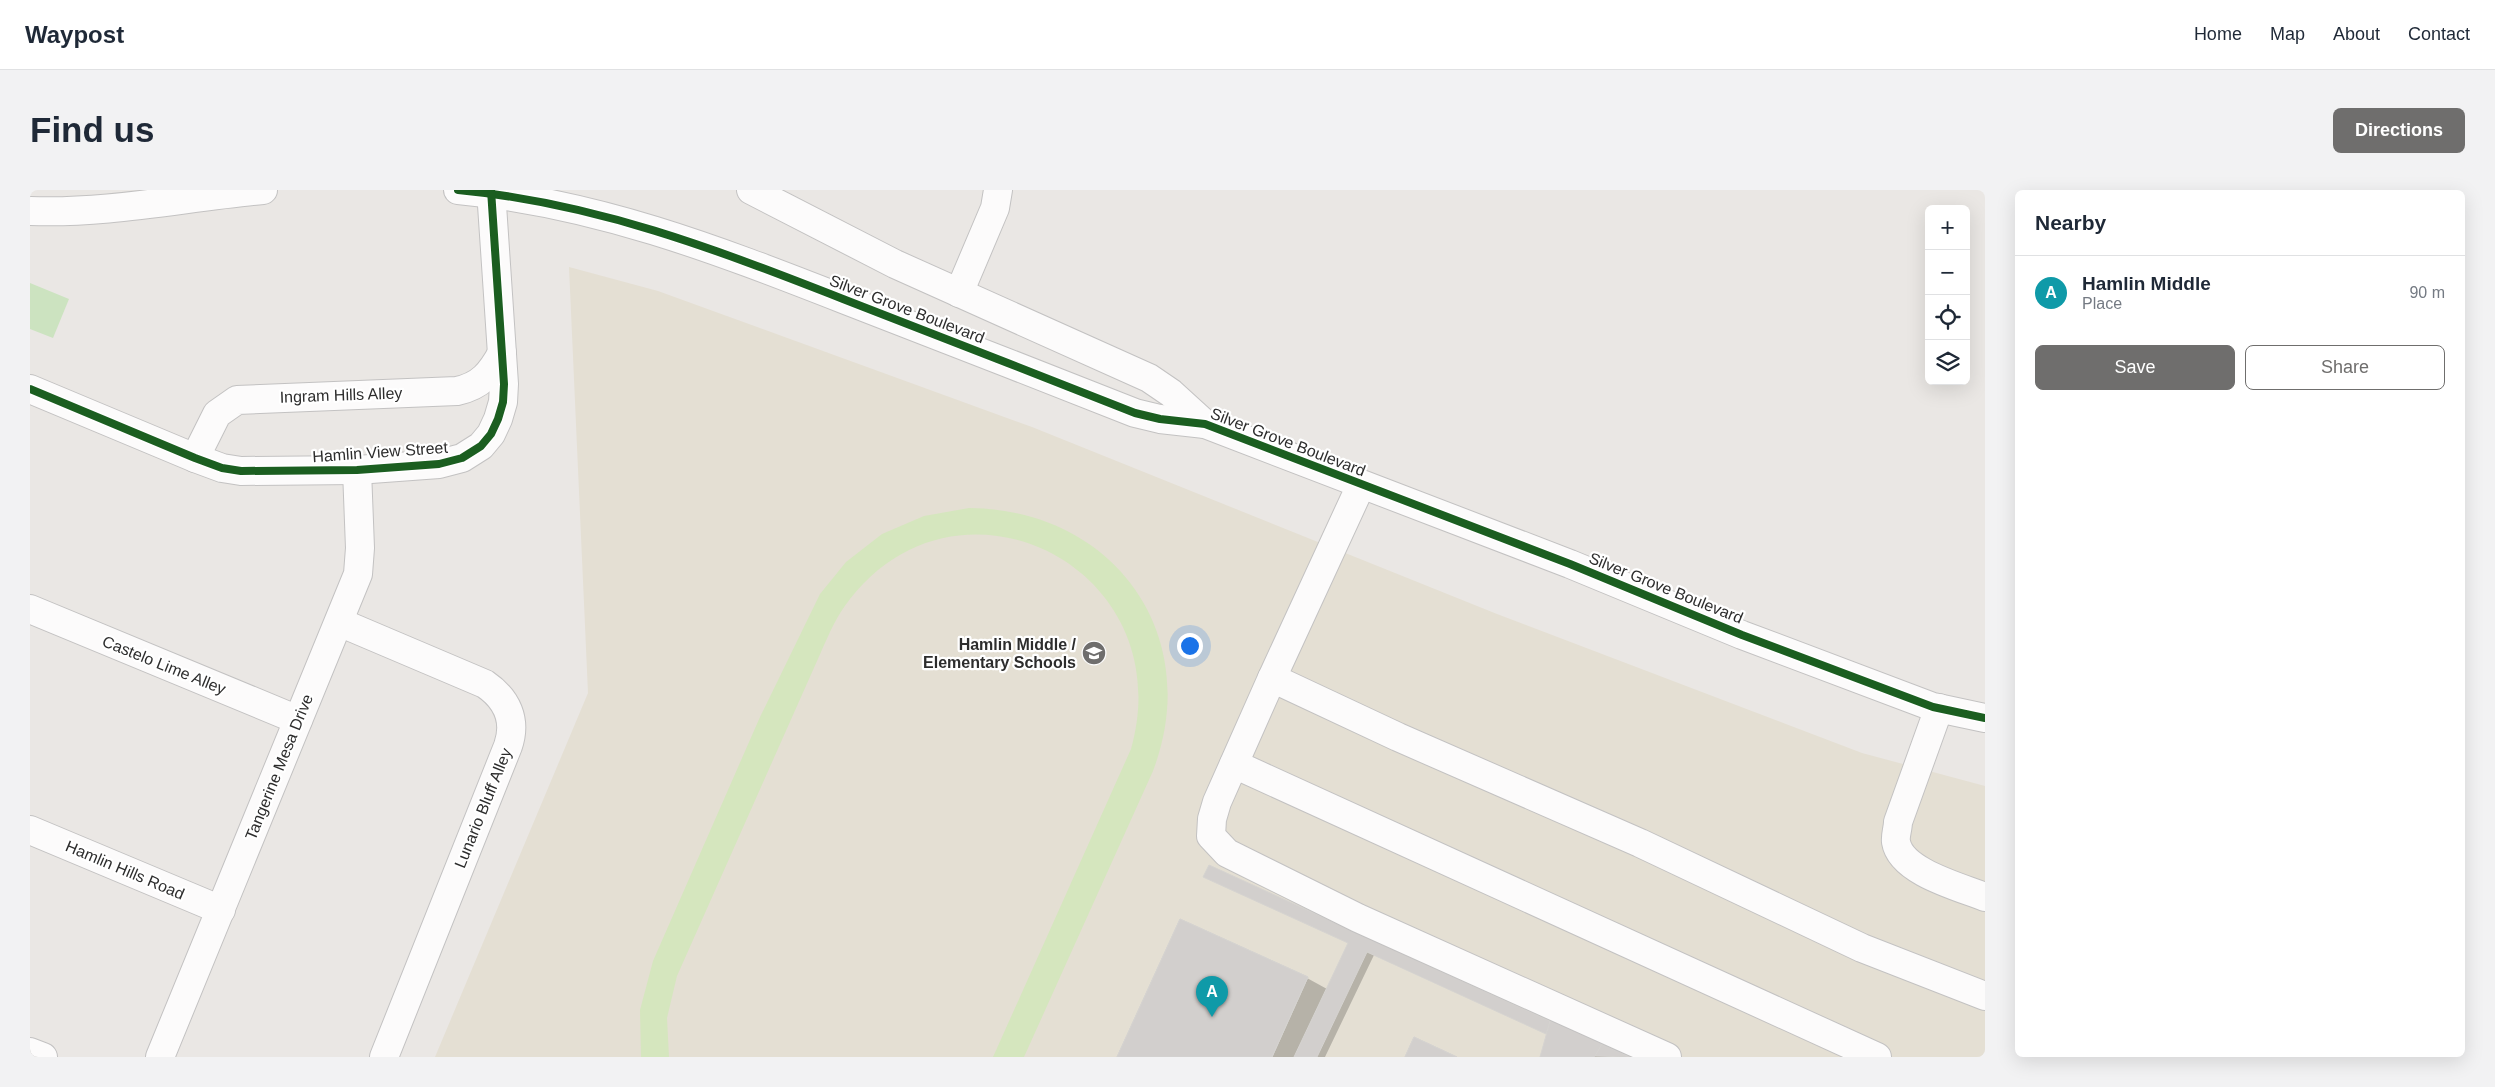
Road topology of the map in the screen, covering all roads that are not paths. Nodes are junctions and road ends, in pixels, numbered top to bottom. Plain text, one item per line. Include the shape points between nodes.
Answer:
1 (263, 190) edge
2 (458, 190) edge
3 (751, 190) edge
4 (998, 190) edge
5 (491, 192) edge
6 (30, 211) edge
7 (959, 293) junction
8 (502, 353) junction
9 (30, 389) edge
10 (1205, 424) junction
11 (195, 458) junction
12 (357, 470) junction
13 (1361, 485) junction
14 (30, 609) edge
15 (339, 622) junction
16 (1272, 678) junction
17 (1938, 708) junction
18 (1985, 718) edge
19 (298, 720) junction
20 (1234, 764) junction
21 (30, 830) edge
22 (1985, 897) edge
23 (221, 910) junction
24 (1985, 996) edge
25 (30, 1052) edge
26 (43, 1057) edge
27 (160, 1057) edge
28 (384, 1057) edge
29 (1666, 1057) edge
30 (1877, 1057) edge

1 - 6 street via 146,206
2 - 5 street, Silver Grove Boulevard
3 - 7 street, Silver Grove Boulevard
4 - 7 street via 991,218
5 - 8 street, Hamlin View Street
5 - 10 street, Silver Grove Boulevard via 645,226 802,283 1135,413
7 - 10 street, Silver Grove Boulevard via 1148,378 1171,393
8 - 11 street, Ingram Hills Alley via 482,381 457,391 237,400 217,414
8 - 12 street, Hamlin View Street via 502,402 491,434 480,446 462,458 439,464
9 - 11 street, Hamlin View Street
10 - 13 street, Silver Grove Boulevard
11 - 12 street, Hamlin View Street via 241,471
12 - 15 street, Tangerine Mesa Drive via 360,563
13 - 16 street
13 - 17 street, Silver Grove Boulevard via 1570,564 1742,635
14 - 19 street, Castelo Lime Alley
15 - 19 street, Tangerine Mesa Drive
15 - 28 street, Lunario Bluff Alley via 485,684 503,701 512,724 508,746
16 - 20 street
16 - 24 street via 1862,948
17 - 18 street, Silver Grove Boulevard
17 - 22 street via 1898,822 1896,842 1903,857 1920,872
19 - 23 street, Tangerine Mesa Drive
20 - 29 street via 1212,819 1211,836 1227,853 1358,918
20 - 30 street
21 - 23 street, Hamlin Hills Road
23 - 27 street, Tangerine Mesa Drive
25 - 26 street

